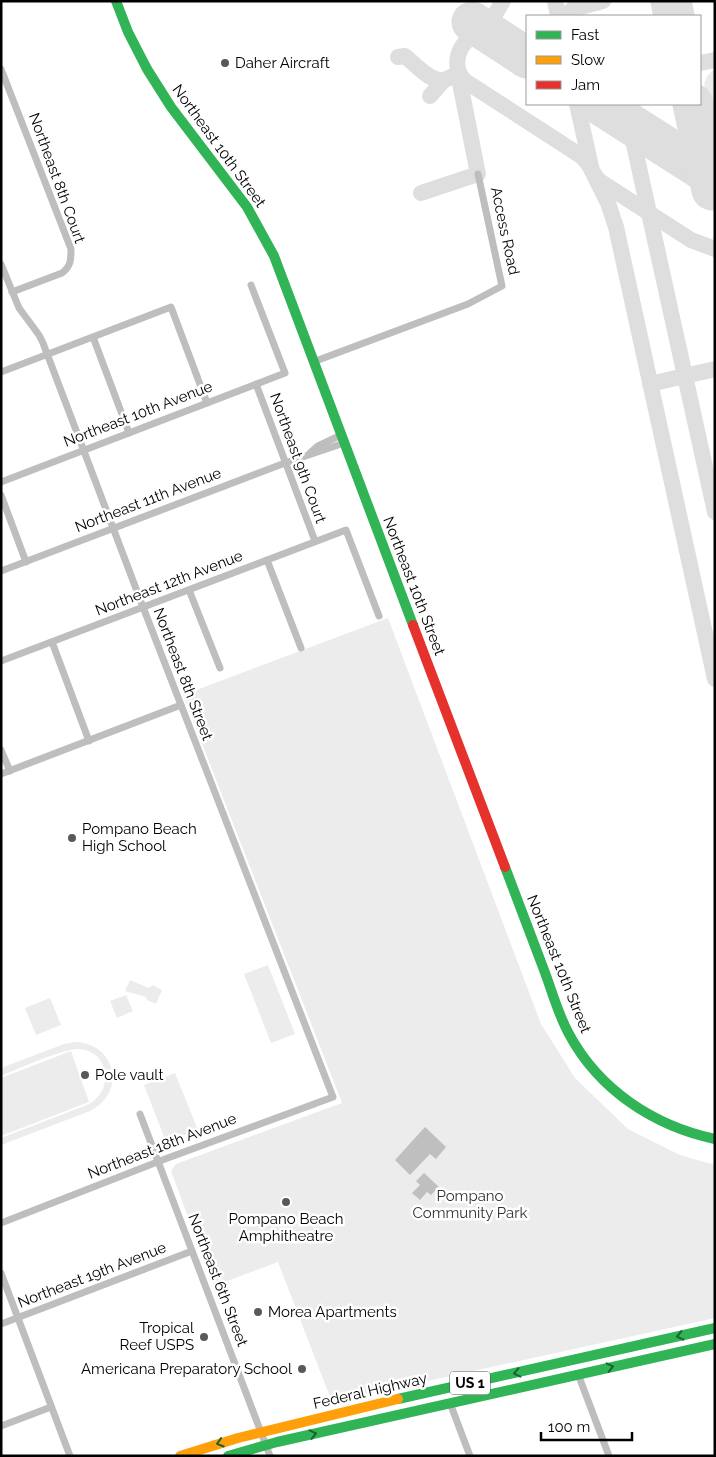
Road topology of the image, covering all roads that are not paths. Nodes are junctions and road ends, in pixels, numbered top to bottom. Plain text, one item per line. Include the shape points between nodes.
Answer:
1 (116, 1) edge
2 (1, 68) edge
3 (478, 174) dead end
4 (1, 264) edge
5 (252, 285) dead end
6 (12, 292) junction
7 (93, 337) junction
8 (47, 354) junction
9 (313, 362) junction
10 (1, 372) edge
11 (285, 372) joint
12 (256, 384) junction
13 (207, 403) junction
14 (129, 432) junction
15 (342, 439) junction
16 (83, 450) junction
17 (285, 463) junction
18 (1, 482) edge
19 (1, 496) edge
20 (112, 529) junction
21 (346, 530) joint
22 (315, 542) junction
23 (267, 560) junction
24 (26, 562) junction
25 (1, 572) edge
26 (189, 590) junction
27 (143, 607) junction
28 (379, 616) dead end
29 (52, 642) junction
30 (301, 648) dead end
31 (1, 662) edge
32 (220, 668) dead end
33 (180, 705) junction
34 (89, 741) junction
35 (1, 750) edge
36 (10, 771) junction
37 (1, 774) edge
38 (333, 1097) joint
39 (140, 1114) dead end
40 (715, 1139) edge
41 (158, 1162) junction
42 (1, 1223) edge
43 (192, 1251) junction
44 (1, 1273) edge
45 (18, 1317) junction
46 (1, 1324) edge
47 (715, 1328) edge
48 (715, 1344) edge
49 (598, 1354) junction
50 (544, 1366) junction
51 (578, 1374) junction
52 (528, 1386) junction
53 (450, 1403) junction
54 (51, 1407) junction
55 (1, 1426) edge
56 (261, 1432) junction
57 (266, 1445) junction
58 (70, 1456) edge
59 (180, 1456) edge
60 (228, 1456) edge
61 (270, 1456) edge
62 (470, 1456) edge
63 (609, 1456) edge

1 - 9 street, Northeast 10th Street via 147,70 171,107 248,207 274,256
2 - 6 street, Northeast 8th Court via 71,249 68,268 62,273
3 - 9 street, Access Road via 502,286 468,304
4 - 6 street, Northeast 8th Street
5 - 11 street, Northeast 9th Court
6 - 8 street, Northeast 8th Street via 19,308 40,335
7 - 8 street
7 - 13 street via 171,306
7 - 14 street
8 - 10 street
8 - 16 street, Northeast 8th Street
9 - 15 street, Northeast 10th Street
11 - 12 street, Northeast 10th Avenue
12 - 13 street, Northeast 10th Avenue
12 - 17 street, Northeast 9th Court
13 - 14 street, Northeast 10th Avenue
14 - 16 street, Northeast 10th Avenue
15 - 17 street, Northeast 11th Avenue via 318,446 306,456
15 - 40 street, Northeast 10th Street via 568,1033 586,1060 614,1090 645,1113 677,1130
16 - 18 street, Northeast 10th Avenue
16 - 20 street, Northeast 8th Street
17 - 20 street, Northeast 11th Avenue
17 - 22 street, Northeast 9th Court
19 - 24 street
20 - 24 street, Northeast 11th Avenue
20 - 27 street, Northeast 8th Street
21 - 22 street, Northeast 12th Avenue
21 - 28 street, Northeast 9th Court
22 - 23 street, Northeast 12th Avenue
23 - 26 street, Northeast 12th Avenue
23 - 30 street
24 - 25 street, Northeast 11th Avenue
26 - 27 street, Northeast 12th Avenue
26 - 32 street
27 - 29 street, Northeast 12th Avenue
27 - 33 street, Northeast 8th Street
29 - 31 street, Northeast 12th Avenue
29 - 34 street
33 - 34 street
33 - 38 street, Northeast 8th Street
34 - 36 street
35 - 36 street
36 - 37 street
38 - 41 street, Northeast 18th Avenue
39 - 41 street, Northeast 6th Street
41 - 42 street, Northeast 18th Avenue
41 - 43 street, Northeast 6th Street
43 - 45 street, Northeast 19th Avenue
43 - 56 street, Northeast 6th Street
44 - 45 street
45 - 46 street, Northeast 19th Avenue
45 - 54 street
47 -> 49 street, Federal Highway / US 1
51 -> 48 street, Federal Highway / US 1
49 - 50 street, Federal Highway / US 1
49 - 51 street
50 - 52 street via 540,1377
50 -> 56 street, Federal Highway / US 1
51 - 52 street, Federal Highway / US 1
51 - 63 street
52 - 53 street, Federal Highway / US 1
57 -> 53 street, Federal Highway / US 1
53 - 62 street
54 - 55 street
54 - 58 street
56 - 57 street, Northeast 6th Street
56 -> 59 street, Federal Highway / US 1
57 - 60 street, Federal Highway / US 1
57 - 61 street, Northeast 6th Street

